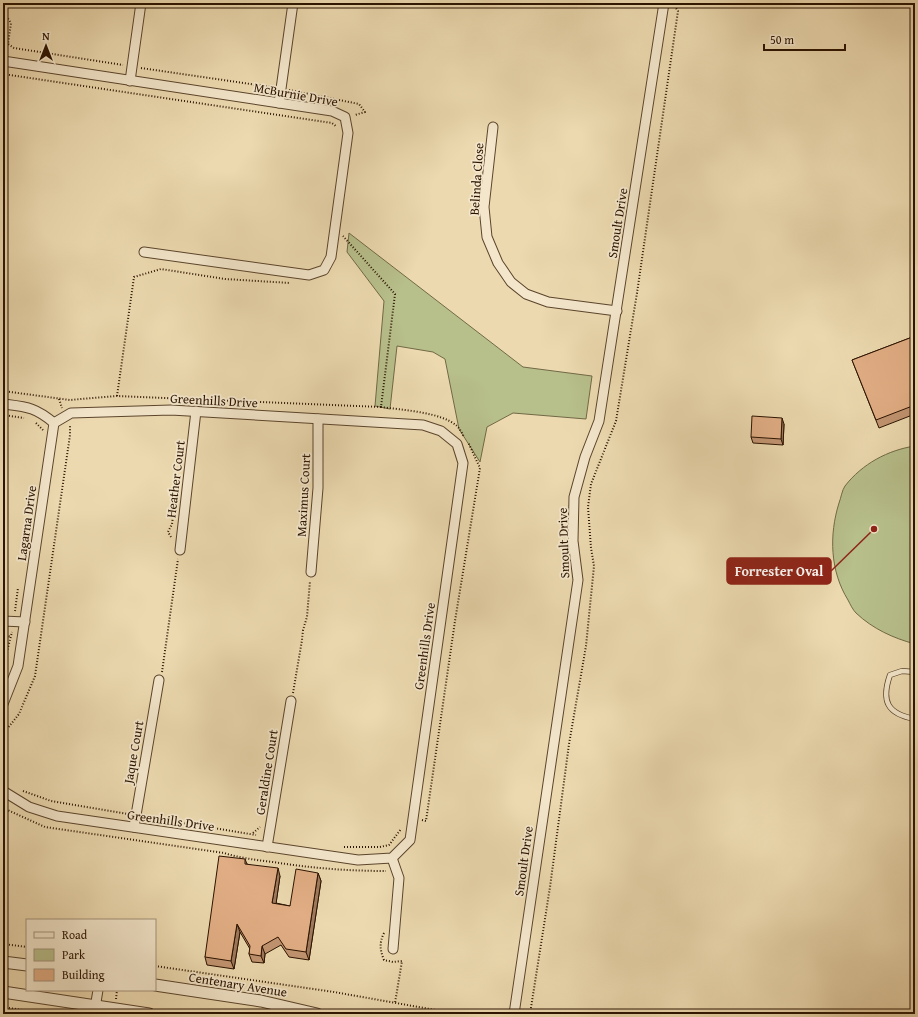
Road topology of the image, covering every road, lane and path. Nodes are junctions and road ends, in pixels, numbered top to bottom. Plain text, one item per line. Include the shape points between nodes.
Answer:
1 (142, 3) edge
2 (293, 3) edge
3 (497, 3) edge
4 (511, 3) edge
5 (664, 3) edge
6 (673, 3) edge
7 (3, 11) edge
8 (3, 61) edge
9 (132, 66) junction
10 (3, 74) edge
11 (130, 81) junction
12 (281, 89) junction
13 (279, 103) junction
14 (345, 117) junction
15 (494, 127) dead end
16 (341, 131) dead end
17 (334, 233) junction
18 (144, 252) dead end
19 (296, 284) dead end
20 (617, 311) junction
21 (3, 391) edge
22 (117, 396) junction
23 (172, 398) junction
24 (59, 399) junction
25 (3, 404) edge
26 (381, 407) junction
27 (171, 410) junction
28 (196, 412) junction
29 (3, 415) edge
30 (66, 416) junction
31 (25, 418) dead end
32 (32, 419) dead end
33 (318, 419) junction
34 (54, 423) junction
35 (44, 431) dead end
36 (174, 509) dead end
37 (180, 550) junction
38 (311, 572) joint
39 (19, 583) dead end
40 (3, 621) edge
41 (13, 622) junction
42 (25, 622) junction
43 (3, 634) edge
44 (11, 637) junction
45 (3, 668) edge
46 (915, 672) edge
47 (159, 680) joint
48 (291, 701) joint
49 (3, 704) edge
50 (915, 718) edge
51 (3, 734) edge
52 (20, 789) dead end
53 (3, 791) edge
54 (3, 808) edge
55 (125, 810) dead end
56 (121, 813) junction
57 (136, 816) junction
58 (413, 820) junction
59 (261, 821) dead end
60 (134, 827) junction
61 (253, 833) junction
62 (269, 837) junction
63 (267, 847) junction
64 (342, 847) dead end
65 (392, 858) junction
66 (390, 874) dead end
67 (385, 931) dead end
68 (3, 944) edge
69 (26, 947) edge
70 (393, 949) dead end
71 (3, 962) edge
72 (26, 966) edge
73 (156, 966) edge
74 (156, 985) edge
75 (98, 991) edge
76 (3, 992) edge
77 (395, 1003) junction
78 (3, 1007) edge
79 (95, 1010) edge
80 (439, 1011) junction
81 (48, 1014) edge
82 (149, 1014) edge
83 (316, 1014) edge
84 (444, 1014) edge
85 (458, 1014) edge
86 (514, 1014) edge
87 (530, 1014) edge

1 - 9 street
2 - 12 street
3 - 4 path
5 - 20 street, Smoult Drive
6 - 87 path via 678,11 616,421 591,484 588,507 594,566 586,646 569,744
7 - 9 path via 11,23 8,44 14,48
8 - 11 street, McBurnie Drive
9 - 11 street
9 - 12 path
10 - 16 path via 332,123
11 - 13 street, McBurnie Drive
12 - 13 street
12 - 14 path via 359,104 365,112
13 - 14 street, McBurnie Drive via 332,111
14 - 17 street, McBurnie Drive via 348,133
15 - 20 street, Belinda Close via 484,207 487,237 498,263 511,282 526,294 548,302
17 - 18 street, McBurnie Drive via 331,258 324,270 309,275
17 - 26 path via 343,235 395,294
19 - 22 path via 225,279 161,269 134,277
20 - 86 street, Smoult Drive via 599,421 585,457 574,497 573,541 578,580
21 - 24 path
22 - 23 path
22 - 24 path
23 - 26 path
23 - 27 path
24 - 30 path
25 - 34 street via 34,408
26 - 58 path via 446,419 459,427 480,468 426,821
27 - 28 street, Greenhills Drive
27 - 30 street, Greenhills Drive via 71,413
28 - 33 street, Greenhills Drive
28 - 37 street, Heather Court
29 - 31 path
30 - 34 street, Greenhills Drive
30 - 51 path via 70,435 34,676 19,714
32 - 35 path
33 - 38 street, Maximus Court via 318,488
33 - 58 street, Greenhills Drive via 423,425 441,431 457,444 463,464
34 - 42 street, Lagarna Drive
36 - 37 path via 168,532
37 - 47 path
38 - 48 path via 307,617
39 - 41 path
40 - 41 street
41 - 42 street
41 - 44 path
42 - 49 street, Lagarna Drive via 18,666
43 - 44 path
44 - 45 path
46 - 50 lane via 902,671 890,675 886,699 892,710 903,716
47 - 57 street, Jaque Court
48 - 62 street, Geraldine Court
52 - 56 path via 51,801
53 - 60 street, Greenhills Drive via 28,807 57,816
54 - 66 path via 45,827 288,864 358,871 388,871
55 - 56 path
56 - 57 path
57 - 60 street, Jaque Court
57 - 61 path
58 - 64 path via 403,819 401,830 389,845
58 - 65 street, Greenhills Drive via 410,840
59 - 61 path via 259,828
60 - 63 street, Greenhills Drive
61 - 62 path
62 - 63 street, Geraldine Court
63 - 65 street, Greenhills Drive via 358,860
65 - 70 street via 399,878
67 - 77 path via 381,938 380,950 384,960 402,961
68 - 69 path
71 - 72 street
73 - 77 path
74 - 83 street, Centenary Avenue via 261,1001
75 - 79 street
76 - 79 street
77 - 80 path
78 - 81 path
79 - 82 street
80 - 84 path
80 - 85 path

